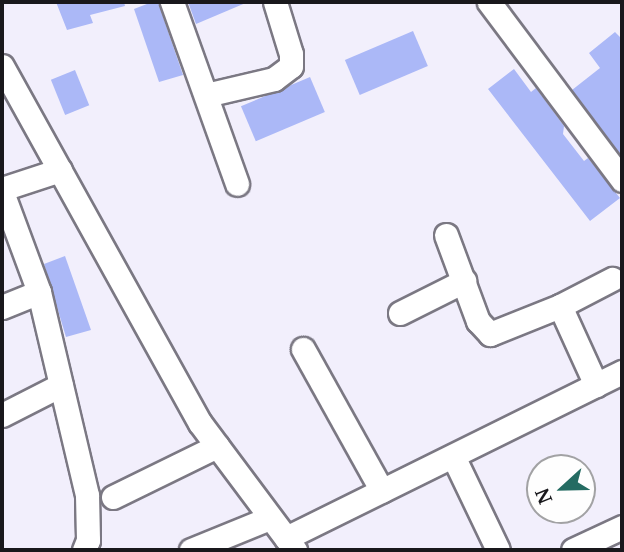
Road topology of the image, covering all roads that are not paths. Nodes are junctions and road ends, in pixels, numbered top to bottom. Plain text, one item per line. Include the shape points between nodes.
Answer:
1 (172, 2) edge
2 (275, 2) edge
3 (489, 2) edge
4 (2, 66) edge
5 (206, 95) junction
6 (60, 170) junction
7 (622, 180) edge
8 (237, 184) dead end
9 (2, 190) edge
10 (446, 235) dead end
11 (612, 279) dead end
12 (464, 281) junction
13 (39, 292) junction
14 (560, 306) junction
15 (2, 307) edge
16 (400, 313) dead end
17 (303, 349) dead end
18 (622, 372) edge
19 (61, 385) junction
20 (596, 385) junction
21 (2, 415) edge
22 (217, 446) junction
23 (453, 456) junction
24 (382, 491) junction
25 (113, 497) dead end
26 (271, 518) junction
27 (622, 527) edge
28 (290, 544) edge
29 (84, 550) edge
30 (191, 550) edge
31 (498, 550) edge
32 (573, 550) edge

1 - 5 street
2 - 5 street via 292,66 274,79
3 - 7 street
4 - 6 street
5 - 8 street
6 - 9 street
6 - 22 street
9 - 13 street
10 - 12 street
11 - 14 street
12 - 14 street via 478,321 491,334
12 - 16 street
13 - 15 street
13 - 19 street
14 - 20 street
17 - 24 street
18 - 20 street
19 - 21 street
19 - 29 street via 87,495
20 - 23 street
22 - 25 street
22 - 26 street
23 - 24 street
23 - 31 street
24 - 28 street
26 - 28 street
26 - 30 street
27 - 32 street

